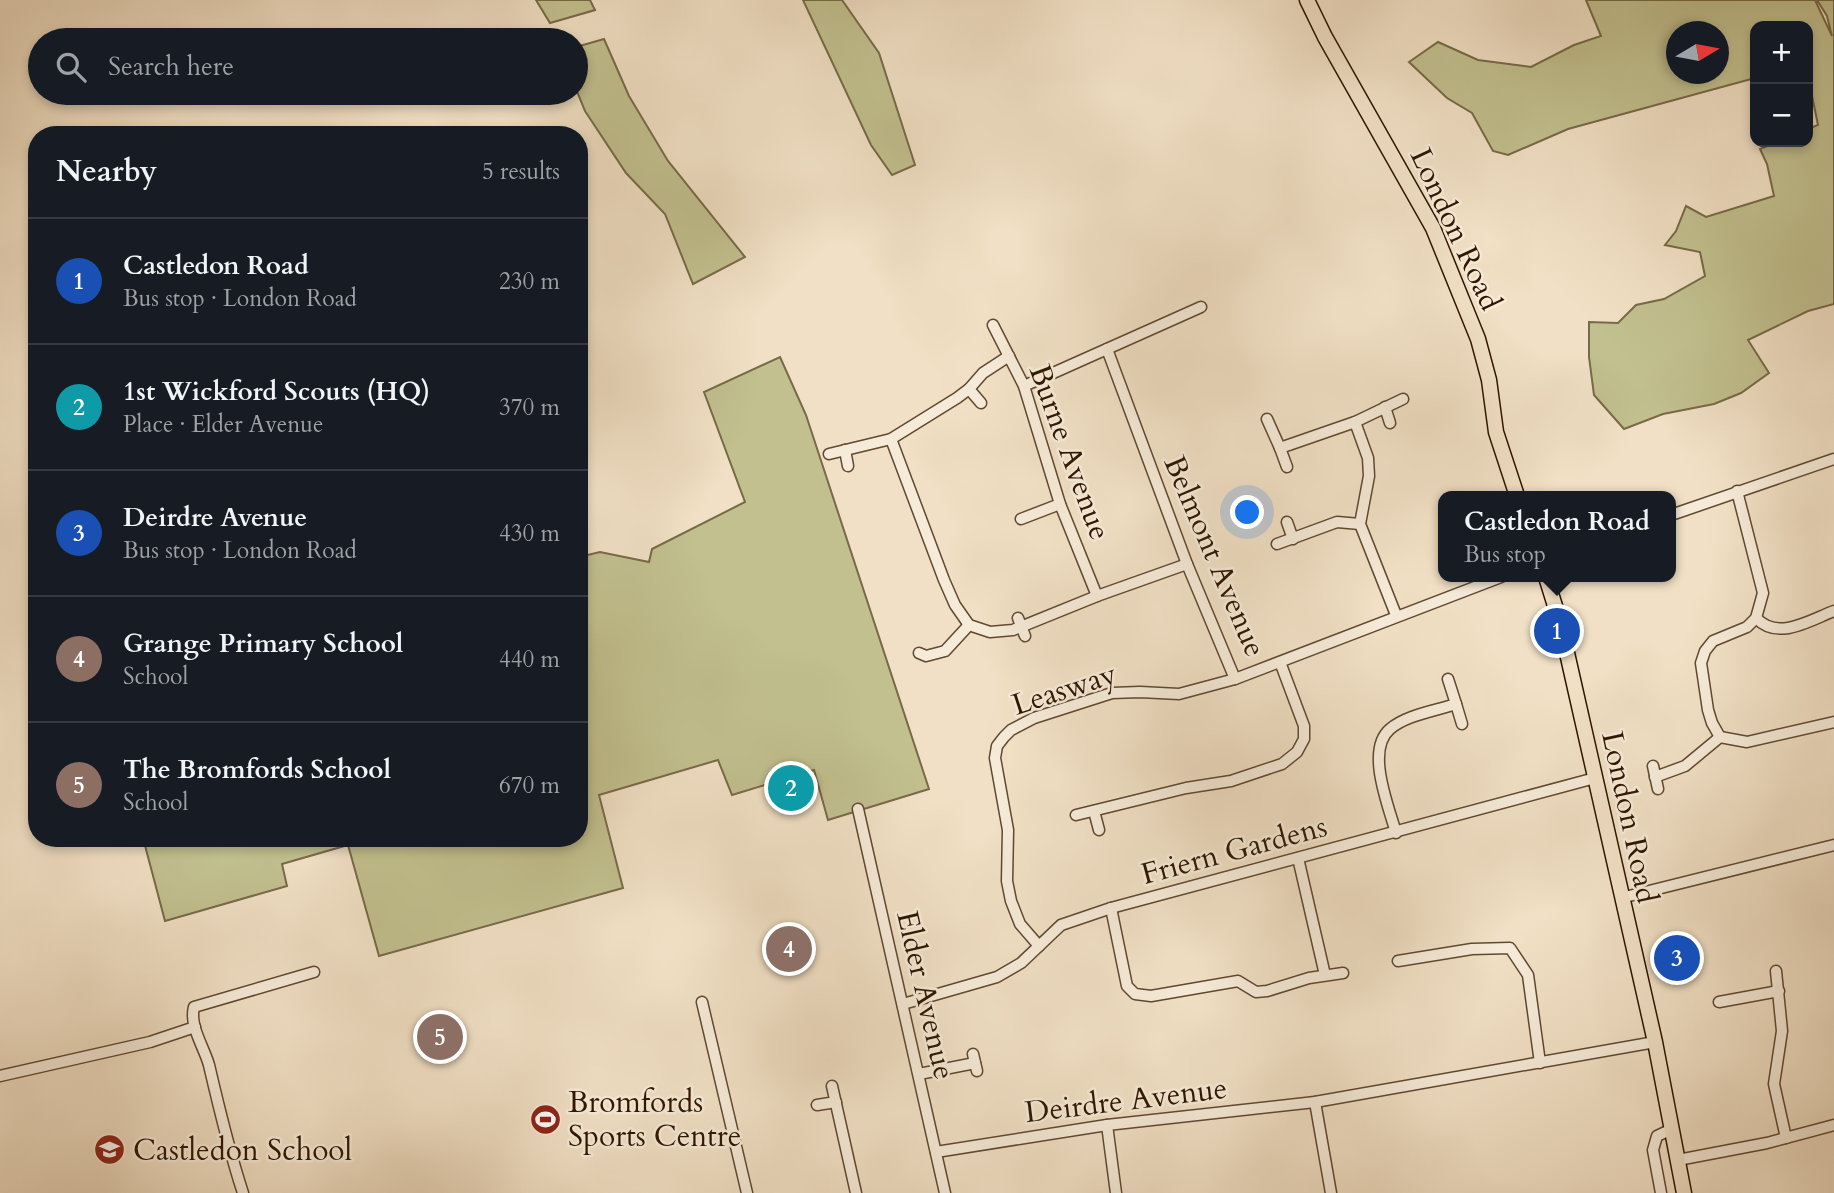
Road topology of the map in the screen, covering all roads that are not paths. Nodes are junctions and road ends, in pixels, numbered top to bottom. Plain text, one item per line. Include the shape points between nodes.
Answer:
1 (1307, 0) edge
2 (1201, 307) dead end
3 (993, 326) dead end
4 (1107, 349) junction
5 (1009, 356) junction
6 (1024, 386) junction
7 (969, 389) junction
8 (1403, 399) dead end
9 (981, 402) dead end
10 (1385, 407) junction
11 (1267, 419) dead end
12 (1355, 422) junction
13 (1390, 423) dead end
14 (891, 439) junction
15 (1280, 448) junction
16 (845, 450) junction
17 (829, 454) dead end
18 (1834, 458) edge
19 (848, 466) dead end
20 (1287, 467) dead end
21 (1515, 491) edge
22 (1737, 491) junction
23 (1060, 504) junction
24 (1676, 513) edge
25 (1021, 519) dead end
26 (1287, 522) dead end
27 (1360, 524) junction
28 (1293, 538) junction
29 (1277, 544) dead end
30 (1186, 564) junction
31 (1487, 582) edge
32 (1548, 582) edge
33 (1097, 596) junction
34 (1834, 611) edge
35 (1396, 615) junction
36 (1756, 618) junction
37 (969, 625) junction
38 (919, 653) dead end
39 (1280, 662) junction
40 (1235, 679) junction
41 (1448, 679) dead end
42 (1456, 704) junction
43 (1834, 722) edge
44 (1462, 724) dead end
45 (1720, 737) junction
46 (1655, 777) dead end
47 (1595, 778) junction
48 (858, 809) dead end
49 (1094, 811) junction
50 (1076, 815) dead end
51 (1099, 830) dead end
52 (1396, 833) junction
53 (1834, 845) edge
54 (1298, 858) junction
55 (1621, 898) junction
56 (1111, 908) junction
57 (1039, 946) junction
58 (1398, 961) dead end
59 (1776, 971) dead end
60 (314, 972) dead end
61 (1343, 973) dead end
62 (1325, 975) junction
63 (1779, 991) junction
64 (702, 1002) dead end
65 (1719, 1002) dead end
66 (903, 1004) junction
67 (195, 1027) junction
68 (1655, 1042) junction
69 (975, 1062) dead end
70 (1540, 1063) junction
71 (919, 1074) junction
72 (0, 1076) edge
73 (832, 1086) dead end
74 (836, 1102) junction
75 (1315, 1102) junction
76 (817, 1105) dead end
77 (1107, 1125) junction
78 (1834, 1125) edge
79 (1672, 1129) junction
80 (1786, 1138) junction
81 (936, 1152) junction
82 (1678, 1160) junction
83 (742, 1192) edge
84 (243, 1193) edge
85 (856, 1193) edge
86 (945, 1193) edge
87 (1116, 1193) edge
88 (1331, 1193) edge
89 (1661, 1193) edge
90 (1684, 1193) edge

1 - 21 main road, London Road via 1433,228 1478,339 1496,432
2 - 4 street
3 - 5 street, Burne Avenue
4 - 6 street
4 - 30 street, Belmont Avenue
5 - 6 street, Burne Avenue
5 - 7 street
6 - 23 street, Burne Avenue
7 - 9 street
7 - 14 street
8 - 10 street
10 - 12 street
10 - 13 street
11 - 15 street
12 - 15 street
12 - 27 street via 1369,467
14 - 16 street
14 - 37 street via 944,580
15 - 20 street
16 - 17 street
16 - 19 street
18 - 22 street
22 - 24 street
22 - 36 street via 1763,593
23 - 25 street
23 - 33 street, Burne Avenue
26 - 28 street
27 - 28 street via 1337,522
27 - 35 street
28 - 29 street
30 - 33 street
30 - 40 street, Belmont Avenue
31 - 35 street, Belmont Avenue
32 - 47 main road, London Road
33 - 37 street via 1013,630 990,632
34 - 36 street via 1774,630
35 - 39 street, Belmont Avenue
36 - 45 street via 1747,627 1713,641 1701,663 1708,710
37 - 38 street via 945,651 926,656
39 - 40 street, Belmont Avenue
39 - 49 street via 1304,726 1297,752 1282,764 1231,781
40 - 57 street, Leasway via 1179,694 1112,693 1034,719 1011,730 997,746 1011,901 1020,924
41 - 42 street
42 - 44 street
42 - 52 street via 1401,722 1388,731 1379,746 1378,764
43 - 45 street via 1747,742
45 - 46 street via 1685,766
47 - 52 street, Friern Gardens
47 - 55 main road, London Road
48 - 66 street, Elder Avenue
49 - 50 street
49 - 51 street
52 - 54 street, Friern Gardens
53 - 55 street
54 - 56 street, Friern Gardens
54 - 62 street
55 - 68 main road, London Road
56 - 57 street, Friern Gardens via 1061,925
56 - 62 street via 1127,986 1135,993 1151,996 1238,981 1256,992 1267,991
57 - 66 street, Friern Gardens via 997,977
58 - 70 street via 1510,948 1528,975
59 - 63 street
60 - 67 street via 194,1007
61 - 62 street
63 - 65 street
63 - 80 street via 1782,1031 1774,1076
64 - 83 street
66 - 71 street, Elder Avenue
67 - 72 street via 150,1042
67 - 84 street
68 - 70 street, Deirdre Avenue
68 - 79 main road, London Road
69 - 71 street
70 - 75 street, Deirdre Avenue
71 - 81 street, Elder Avenue
73 - 74 street
74 - 76 street
74 - 85 street
75 - 77 street, Deirdre Avenue
75 - 88 street
77 - 81 street, Deirdre Avenue
77 - 87 street
78 - 80 street
79 - 82 main road, London Road
79 - 89 street via 1657,1136 1653,1150
80 - 82 street
81 - 86 street, Elder Avenue
82 - 90 main road, London Road

